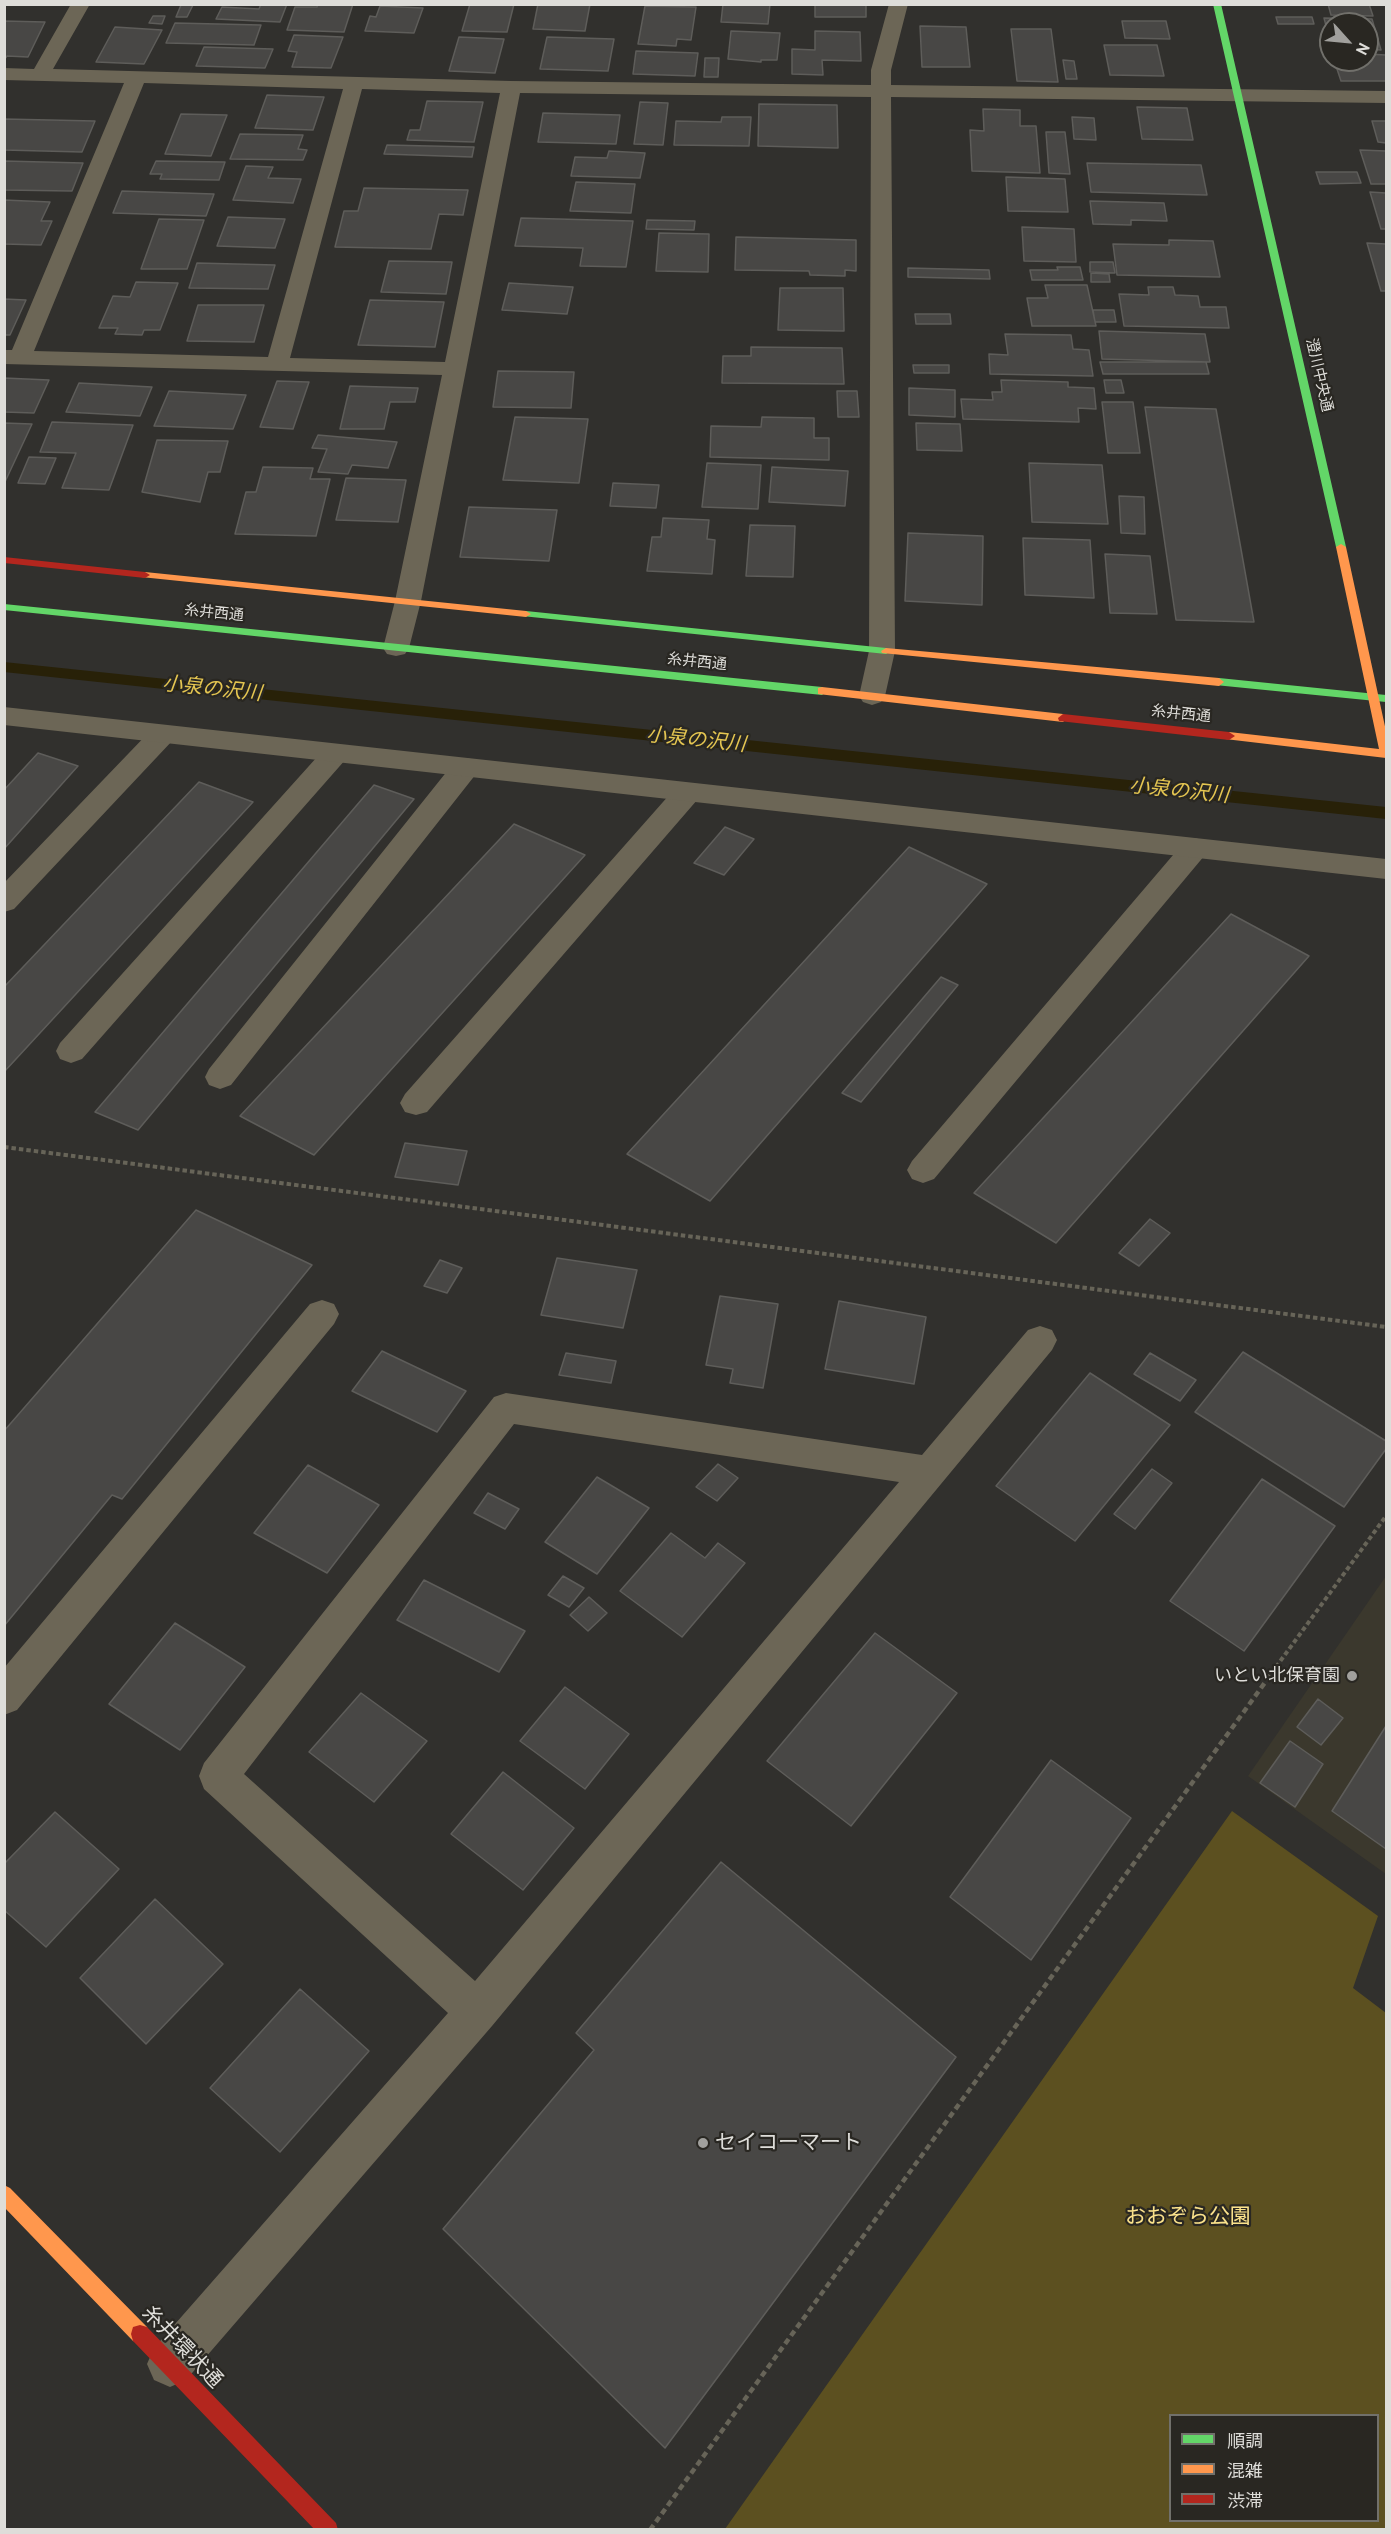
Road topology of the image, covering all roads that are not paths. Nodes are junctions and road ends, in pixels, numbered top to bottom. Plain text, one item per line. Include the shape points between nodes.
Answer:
1 (81, 4) edge
2 (899, 4) edge
3 (1217, 4) edge
4 (4, 74) edge
5 (40, 75) junction
6 (136, 78) junction
7 (354, 83) junction
8 (511, 87) junction
9 (882, 92) junction
10 (1239, 95) junction
11 (1386, 97) edge
12 (12, 358) edge
13 (276, 364) junction
14 (456, 369) junction
15 (4, 560) edge
16 (408, 601) junction
17 (4, 607) edge
18 (396, 648) junction
19 (882, 651) junction
20 (872, 696) junction
21 (1380, 699) edge
22 (4, 716) edge
23 (163, 734) junction
24 (336, 753) junction
25 (1386, 754) edge
26 (466, 767) junction
27 (688, 792) junction
28 (1195, 848) junction
29 (1386, 869) edge
30 (4, 902) edge
31 (71, 1051) dead end
32 (220, 1077) dead end
33 (416, 1104) dead end
34 (923, 1170) dead end
35 (322, 1314) dead end
36 (1040, 1340) dead end
37 (929, 1471) junction
38 (4, 1697) edge
39 (477, 2011) junction
40 (4, 2194) edge
41 (170, 2364) junction
42 (329, 2529) edge

1 - 5 street
2 - 9 street via 881,70
3 - 10 street, 澄川中央通
4 - 5 street
5 - 6 street
6 - 7 street
6 - 12 street
7 - 8 street
7 - 13 street
8 - 9 street
8 - 14 street
9 - 10 street
9 - 19 street
10 - 11 street
10 - 21 street, 澄川中央通
12 - 13 street
13 - 14 street
14 - 16 street
15 - 16 street, 糸井西通
16 - 18 street
16 - 19 street, 糸井西通
17 - 18 street, 糸井西通
18 - 20 street, 糸井西通
19 - 20 street
19 - 21 street, 糸井西通
20 - 25 street, 糸井西通
21 - 25 street, 澄川中央通
22 - 23 street
23 - 24 street
23 - 30 street
24 - 26 street
24 - 31 street
26 - 27 street
26 - 32 street
27 - 28 street
27 - 33 street
28 - 29 street
28 - 34 street
35 - 38 street
36 - 37 street
37 - 39 street
37 - 39 street via 506,1408 218,1776
39 - 41 street
40 - 41 street, 糸井環状通
41 - 42 street, 糸井環状通

